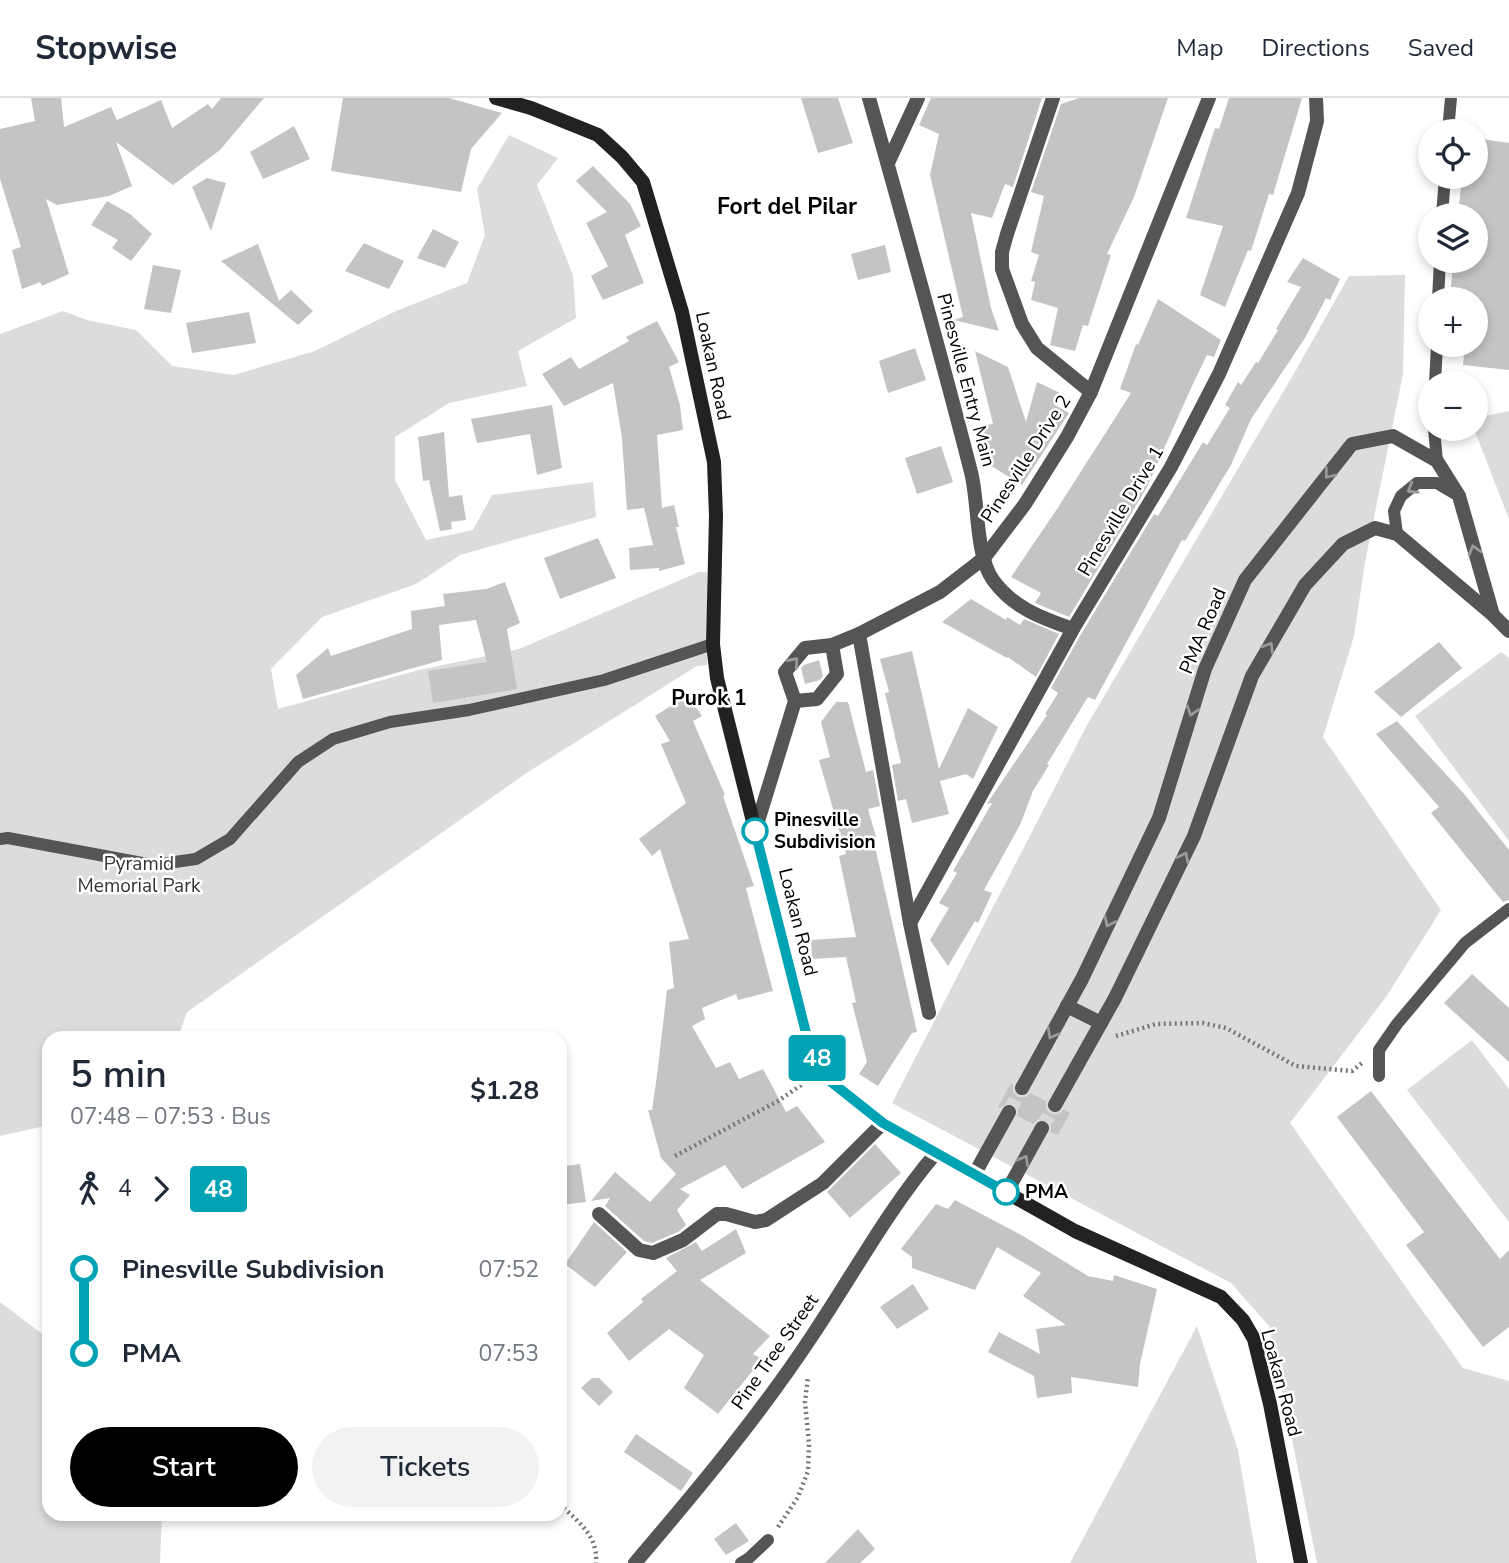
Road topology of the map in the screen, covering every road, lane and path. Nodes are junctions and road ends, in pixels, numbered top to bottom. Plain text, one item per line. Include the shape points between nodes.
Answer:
1 (496, 98) edge
2 (869, 98) edge
3 (918, 98) edge
4 (1053, 98) edge
5 (1209, 98) edge
6 (1316, 98) edge
7 (1451, 98) edge
8 (1449, 119) edge
9 (888, 163) junction
10 (1091, 392) junction
11 (1435, 441) edge
12 (1437, 461) junction
13 (1459, 496) junction
14 (1397, 534) junction
15 (984, 558) junction
16 (1493, 615) junction
17 (1073, 629) junction
18 (1509, 631) edge
19 (859, 634) junction
20 (713, 645) junction
21 (832, 645) junction
22 (795, 701) junction
23 (755, 831) junction
24 (0, 839) edge
25 (1509, 909) edge
26 (910, 923) junction
27 (1067, 1006) junction
28 (929, 1013) dead end
29 (1101, 1023) junction
30 (1104, 1039) dead end
31 (1379, 1050) junction
32 (822, 1070) junction
33 (1379, 1076) dead end
34 (1022, 1088) tunnel mouth
35 (1055, 1105) tunnel mouth
36 (1009, 1112) tunnel mouth
37 (883, 1123) junction
38 (1042, 1128) tunnel mouth
39 (936, 1153) junction
40 (675, 1156) dead end
41 (974, 1175) junction
42 (1006, 1192) junction
43 (599, 1214) dead end
44 (808, 1375) dead end
45 (567, 1510) edge
46 (768, 1540) joint
47 (596, 1563) edge
48 (635, 1563) edge
49 (741, 1563) edge
50 (1301, 1563) edge

1 - 20 main road, Loakan Road via 598,135 642,182 682,312 714,462
2 - 9 street, Pinesville Entry Main
3 - 9 street
4 - 10 street via 1007,234 1002,269 1022,324 1037,348
5 - 10 street, Pinesville Drive 2
6 - 17 street, Pinesville Drive 1 via 1317,121 1298,193 1219,374 1171,467
7 - 8 lane
9 - 15 street, Pinesville Entry Main via 972,476
10 - 15 street, Pinesville Drive 2 via 1025,504
11 - 12 lane
12 - 13 street, PMA Road
12 -> 27 street, PMA Road via 1393,436 1352,444 1245,580 1205,669 1159,818
13 -> 14 lane via 1437,483 1417,483 1401,496 1394,511
16 -> 13 street, PMA Road
14 - 16 street, PMA Road
29 -> 14 street via 1194,836 1252,676 1305,585 1343,544 1375,528
15 - 17 street, Pinesville Entry Main via 991,578 1009,599 1031,614
15 - 19 street, Pinesville Drive 2 via 940,592
16 - 18 street, PMA Road
17 - 26 street, Pinesville Drive 1
19 - 21 street, Pinesville Drive 2
19 - 26 street
20 - 23 main road, Loakan Road via 719,690
20 - 24 lane via 604,680 390,722 333,739 298,762 230,839 196,859 153,866
21 - 22 street via 837,674 817,699
22 -> 21 street via 785,672 805,648
22 - 23 street
23 - 32 main road, Loakan Road via 806,1033
25 - 31 lane via 1465,943
26 - 28 street
27 - 29 street
27 -> 34 street, PMA Road
29 - 35 street
30 - 31 path via 1156,1024 1203,1023 1226,1028 1296,1066 1352,1071
31 - 33 lane
32 - 37 main road, Loakan Road
32 - 40 path via 778,1101
36 - 41 street
37 - 39 main road, Loakan Road
37 - 43 street via 822,1183 766,1220 717,1214 683,1240 653,1252 639,1250
42 -> 38 street
39 - 41 main road, Loakan Road
39 - 48 street, Pine Tree Street via 716,1469
41 - 42 main road, Loakan Road
42 - 50 main road, Loakan Road via 1075,1231 1221,1297 1243,1320 1254,1339 1270,1404
44 - 46 path via 808,1471 799,1497
45 - 47 path via 591,1537
46 - 49 lane

